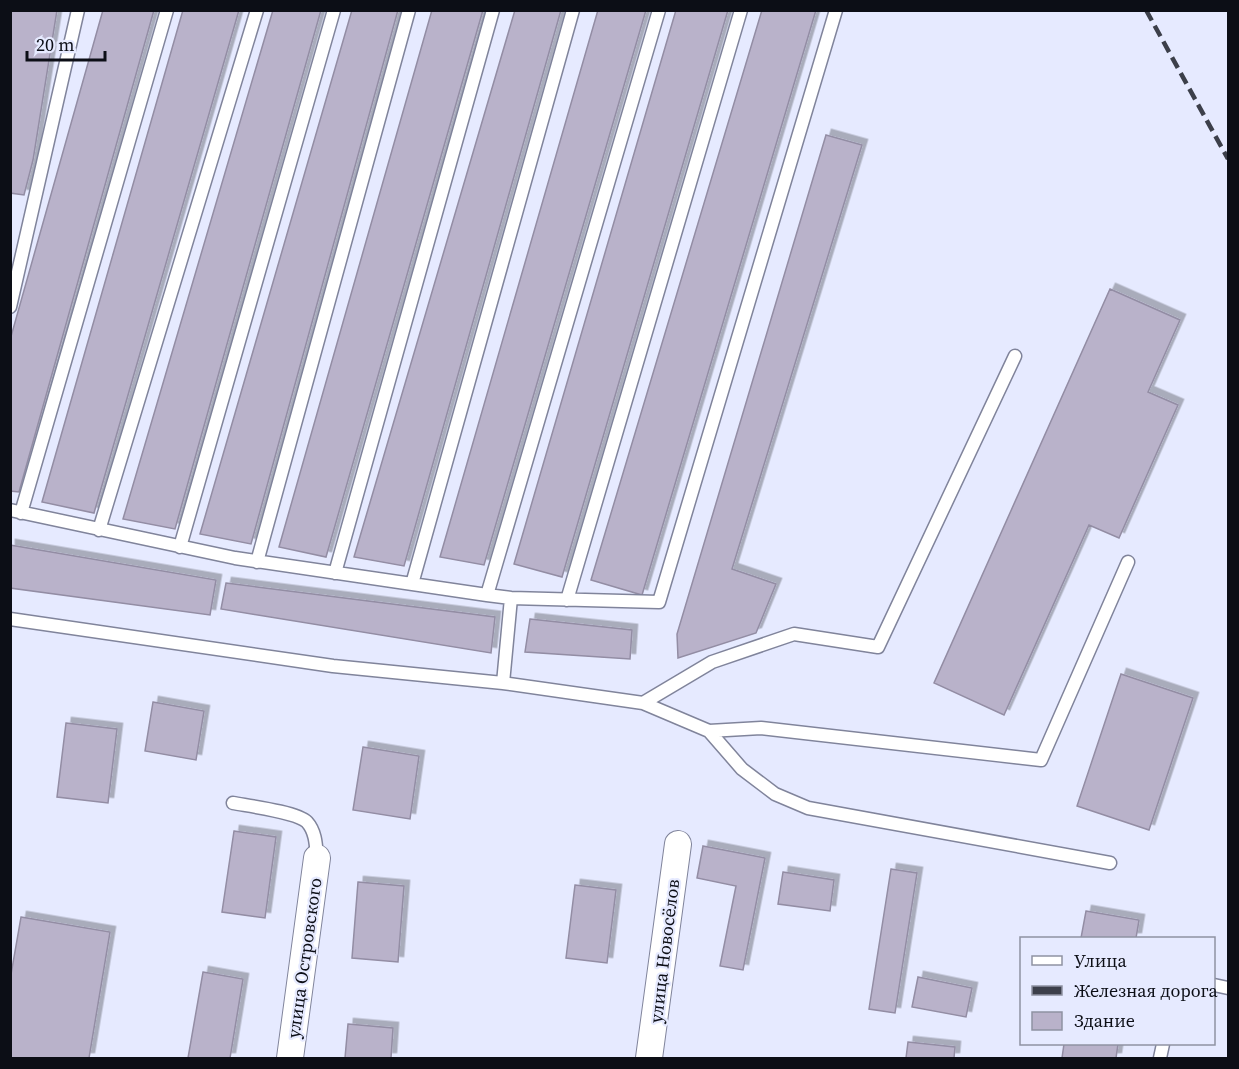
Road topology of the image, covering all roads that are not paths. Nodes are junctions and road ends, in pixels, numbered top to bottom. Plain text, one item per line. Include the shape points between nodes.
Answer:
1 (78, 10) edge
2 (167, 10) edge
3 (257, 10) edge
4 (334, 10) edge
5 (409, 10) edge
6 (493, 10) edge
7 (573, 10) edge
8 (659, 10) edge
9 (741, 10) edge
10 (837, 10) edge
11 (10, 307) edge
12 (1015, 356) dead end
13 (16, 511) edge
14 (99, 530) junction
15 (180, 547) junction
16 (256, 562) junction
17 (1128, 562) dead end
18 (335, 573) junction
19 (412, 584) junction
20 (487, 595) junction
21 (511, 598) junction
22 (567, 600) junction
23 (10, 620) edge
24 (503, 683) junction
25 (643, 703) junction
26 (709, 730) junction
27 (233, 803) dead end
28 (678, 844) dead end
29 (317, 858) joint
30 (1110, 864) dead end
31 (290, 1059) edge
32 (649, 1059) edge

1 - 11 lane
2 - 13 lane
3 - 14 lane
4 - 15 lane
5 - 16 lane
6 - 18 lane
7 - 19 lane
8 - 20 lane
9 - 22 lane
10 - 22 lane via 659,603
12 - 25 lane via 878,647 794,634 712,662
13 - 14 lane
14 - 15 lane
15 - 16 lane
16 - 18 lane
17 - 26 lane via 1041,760 761,728
18 - 19 lane
19 - 20 lane
20 - 21 lane
21 - 22 lane
21 - 24 lane
23 - 24 lane via 333,666
24 - 25 lane
25 - 26 lane
26 - 30 lane via 742,769 775,794 808,808
27 - 29 lane via 306,821 315,836
28 - 32 street, улица Новосёлов
29 - 31 street, улица Островского

